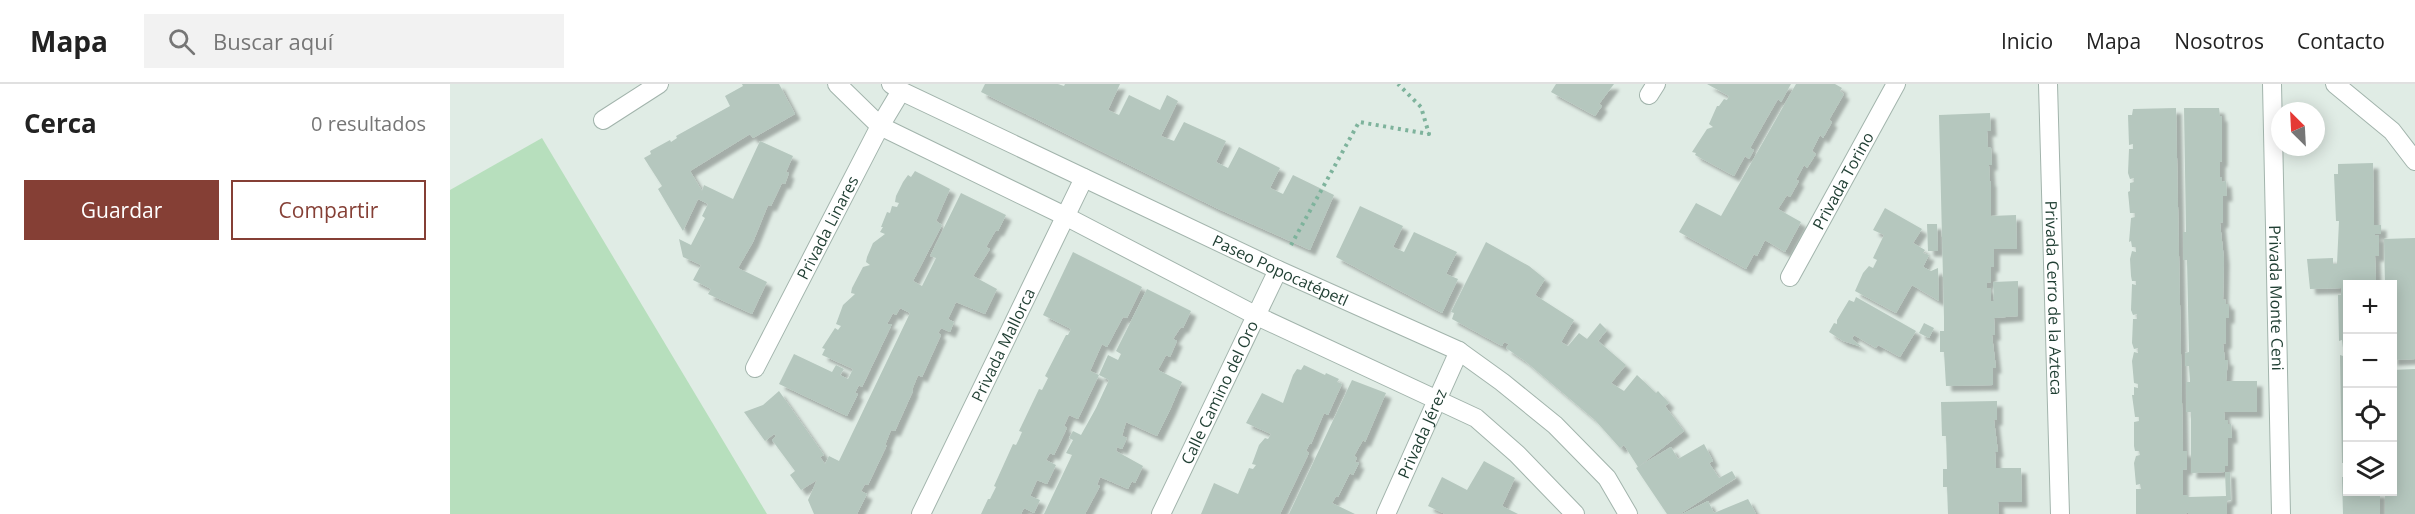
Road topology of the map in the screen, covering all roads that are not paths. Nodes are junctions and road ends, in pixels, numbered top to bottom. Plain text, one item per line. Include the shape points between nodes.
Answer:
1 (659, 84) edge
2 (837, 84) edge
3 (1896, 84) edge
4 (2048, 84) edge
5 (2272, 84) edge
6 (2335, 84) edge
7 (896, 87) edge
8 (603, 120) dead end
9 (880, 126) junction
10 (2415, 161) edge
11 (1084, 178) junction
12 (1065, 216) junction
13 (1278, 270) junction
14 (1790, 277) dead end
15 (1257, 315) junction
16 (1459, 351) junction
17 (755, 368) dead end
18 (1438, 399) junction
19 (921, 514) edge
20 (1161, 514) edge
21 (1386, 514) edge
22 (1575, 514) edge
23 (1628, 514) edge
24 (2060, 514) edge
25 (2281, 514) edge

1 - 8 street
2 - 9 street
3 - 14 street, Privada Torino
4 - 24 street, Privada Cerro de la Azteca
5 - 25 street, Privada Monte Ceni
6 - 10 street via 2392,131
7 - 9 street, Privada Linares
7 - 11 street, Paseo Popocatépetl
9 - 12 street
9 - 17 street, Privada Linares
11 - 12 street, Privada Mallorca
11 - 13 street, Paseo Popocatépetl
12 - 15 street
12 - 19 street, Privada Mallorca
13 - 15 street, Calle Camino del Oro
13 - 16 street, Paseo Popocatépetl
15 - 18 street
15 - 20 street, Calle Camino del Oro
16 - 18 street, Privada Jérez
16 - 23 street, Paseo Popocatépetl via 1555,425 1607,478
18 - 21 street, Privada Jérez
18 - 22 street via 1476,418

